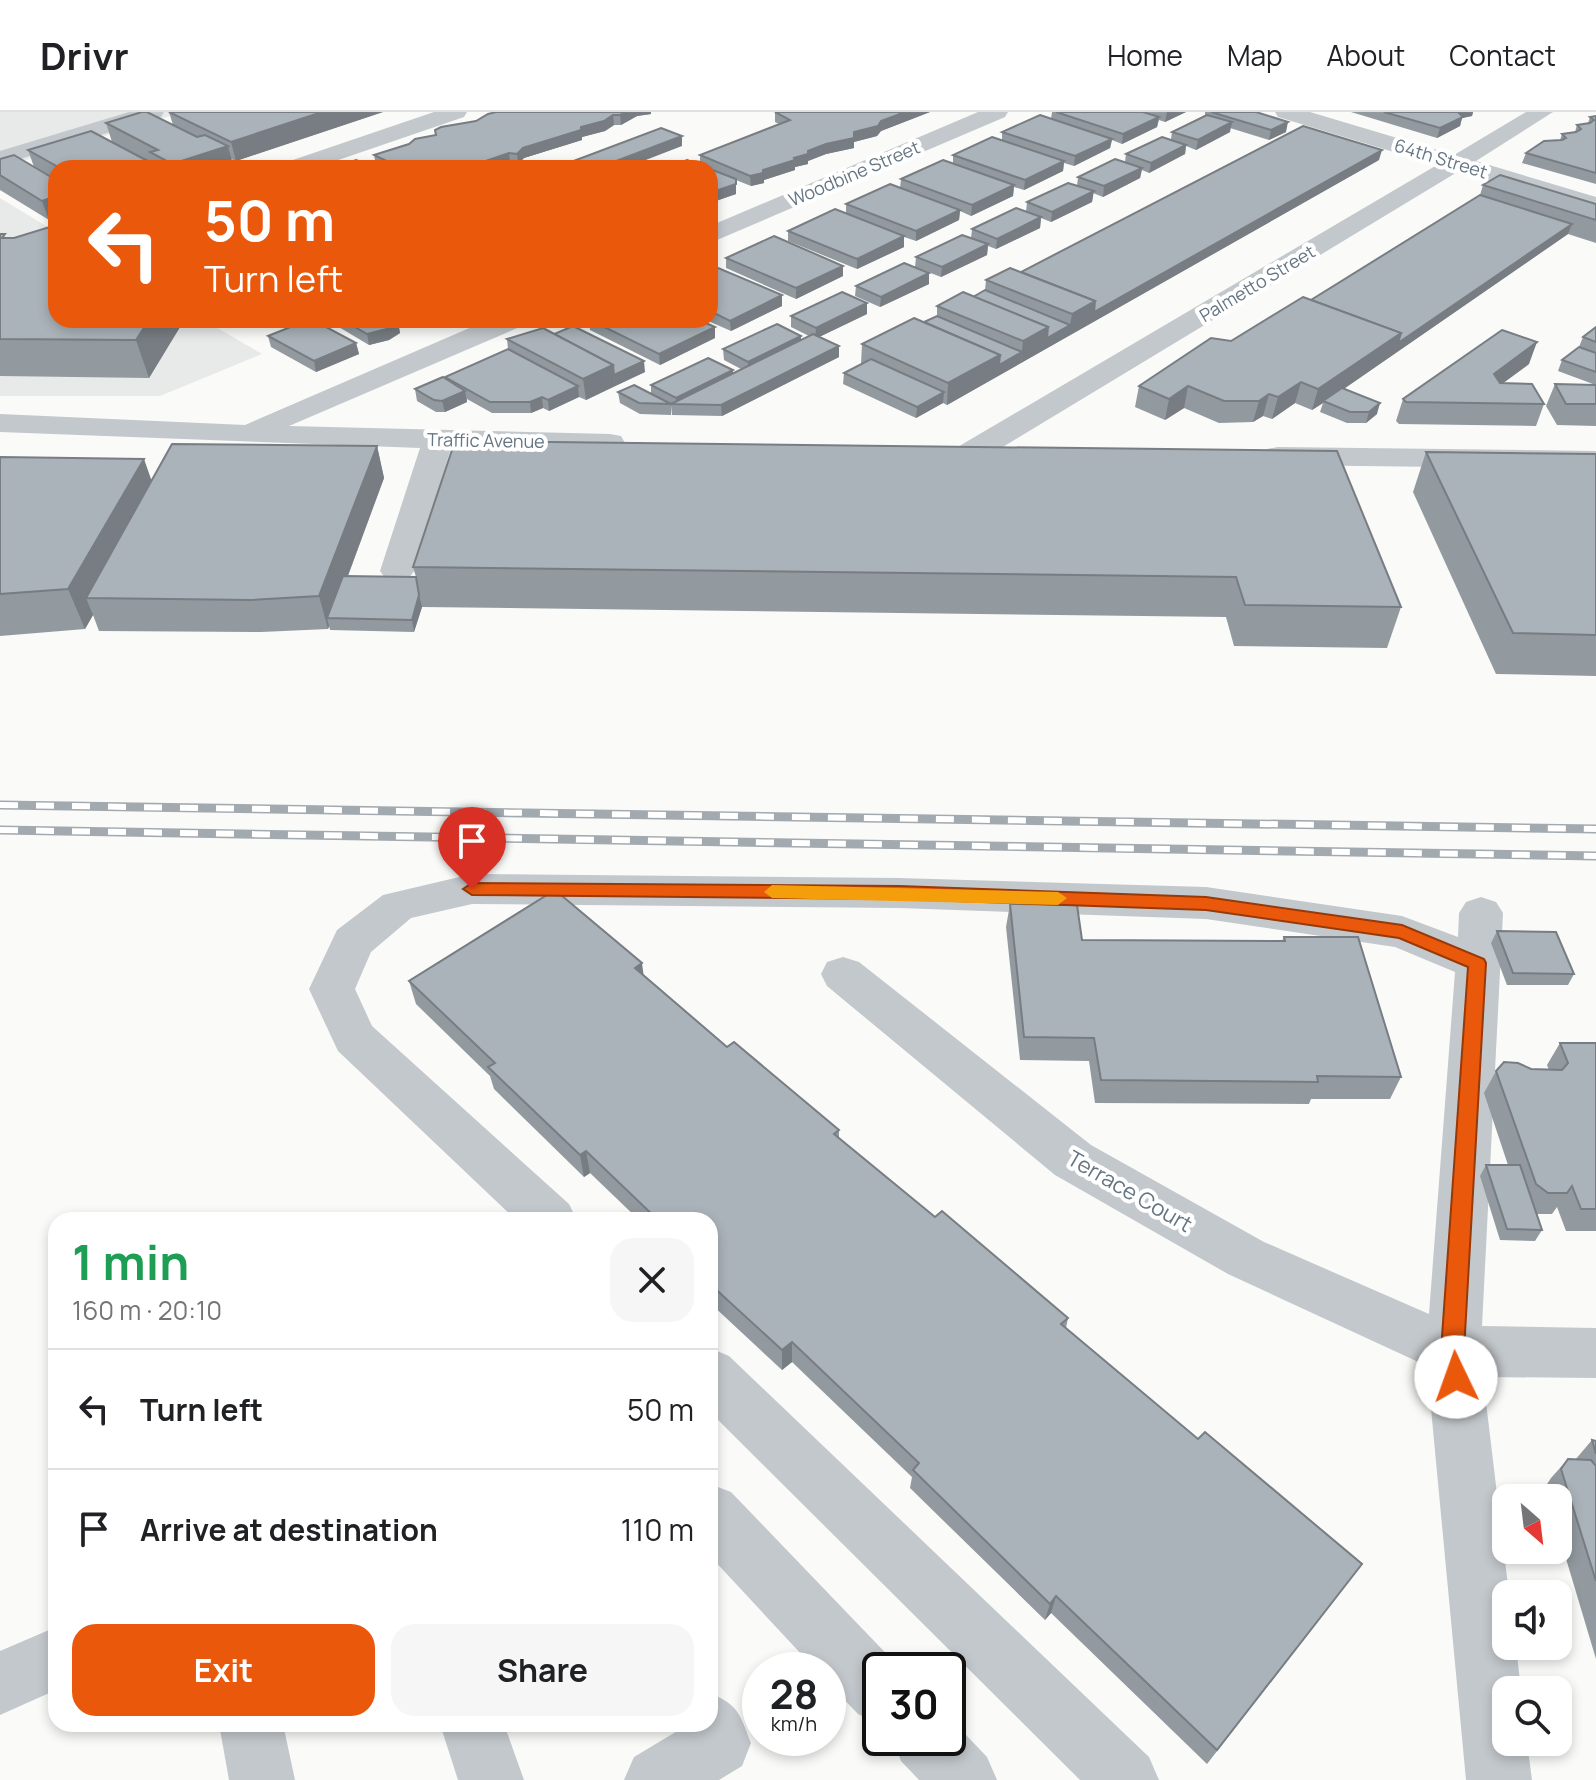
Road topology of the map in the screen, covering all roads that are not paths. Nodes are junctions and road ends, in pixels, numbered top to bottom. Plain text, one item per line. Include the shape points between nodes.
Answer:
1 (153, 112) edge
2 (456, 112) edge
3 (997, 112) edge
4 (1286, 112) edge
5 (1542, 112) edge
6 (0, 158) edge
7 (315, 160) edge
8 (1457, 163) junction
9 (1596, 205) edge
10 (718, 232) edge
11 (493, 328) edge
12 (0, 423) edge
13 (245, 434) junction
14 (438, 439) junction
15 (642, 444) edge
16 (941, 452) edge
17 (972, 452) junction
18 (1020, 453) edge
19 (1244, 456) edge
20 (1596, 460) edge
21 (397, 571) dead end
22 (843, 974) dead end
23 (542, 1212) edge
24 (1453, 1351) junction
25 (1596, 1353) edge
26 (718, 1382) edge
27 (718, 1521) edge
28 (48, 1662) edge
29 (862, 1673) edge
30 (0, 1683) edge
31 (253, 1732) edge
32 (475, 1732) edge
33 (713, 1732) edge
34 (941, 1756) edge
35 (262, 1780) edge
36 (491, 1780) edge
37 (657, 1780) edge
38 (964, 1780) edge
39 (1126, 1780) edge
40 (1499, 1780) edge

1 - 6 street
2 - 7 street
3 - 10 street, Woodbine Street
4 - 8 street, 64th Street
5 - 8 street, Palmetto Street
8 - 9 street, 64th Street
8 - 17 street, Palmetto Street
11 - 13 street
12 - 13 street, Traffic Avenue
13 - 14 street, Traffic Avenue
14 - 15 street, Traffic Avenue
14 - 21 street
16 - 17 street
17 - 18 street
19 - 20 street
22 - 24 street, Terrace Court via 1073,1160 1246,1258
23 - 24 street via 354,1038 332,989 353,942 398,906 472,889 899,893 1206,903 1479,938
24 - 25 street
24 - 40 street
26 - 39 street
27 - 29 street
28 - 30 street
31 - 35 street
32 - 36 street
33 - 37 street via 719,1743
34 - 38 street

